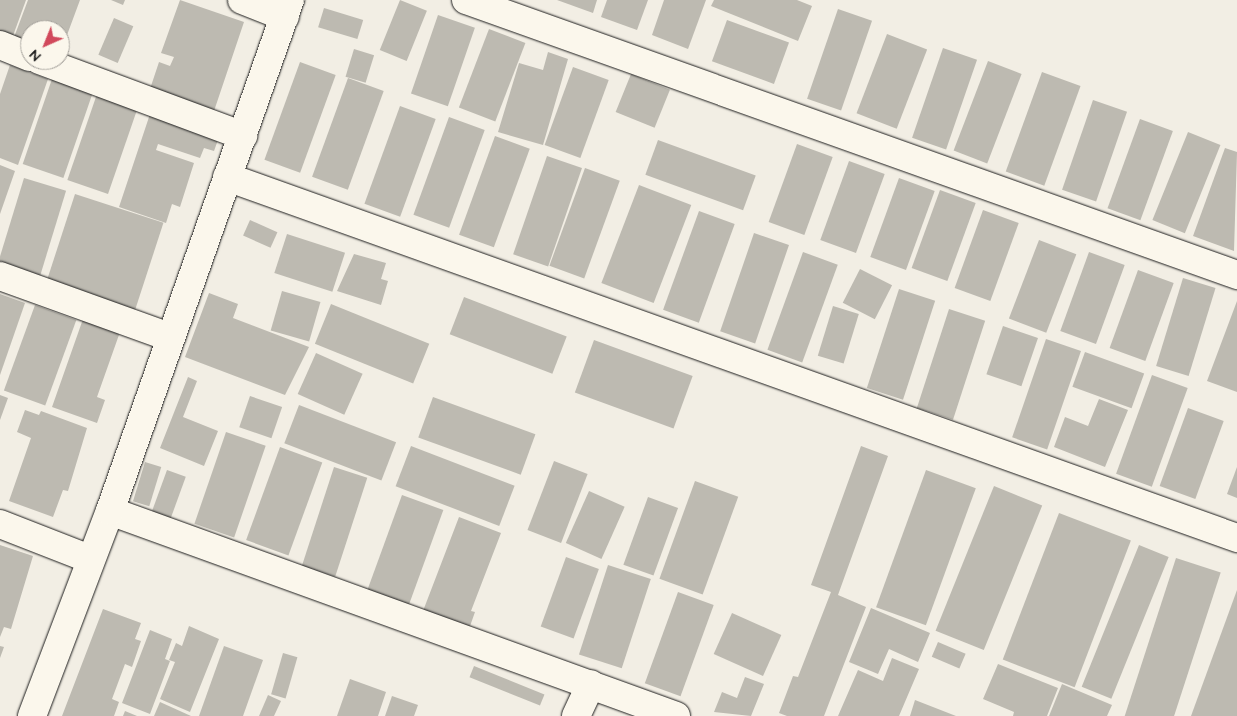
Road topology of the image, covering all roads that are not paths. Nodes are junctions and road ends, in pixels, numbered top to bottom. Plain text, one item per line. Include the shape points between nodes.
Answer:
1 (242, 0) edge
2 (466, 0) edge
3 (288, 9) edge
4 (0, 45) edge
5 (20, 52) edge
6 (66, 70) edge
7 (243, 136) junction
8 (227, 177) junction
9 (1237, 275) edge
10 (0, 276) edge
11 (169, 337) junction
12 (110, 511) junction
13 (0, 524) edge
14 (1237, 538) edge
15 (90, 559) junction
16 (591, 684) junction
17 (32, 716) edge
18 (576, 716) edge
19 (676, 716) edge

1 - 3 street
2 - 9 street
3 - 7 street
4 - 5 street
6 - 7 street
7 - 8 street
8 - 11 street
8 - 14 street
10 - 11 street
11 - 12 street
12 - 15 street
12 - 16 street
13 - 15 street
15 - 17 street
16 - 18 street
16 - 19 street

